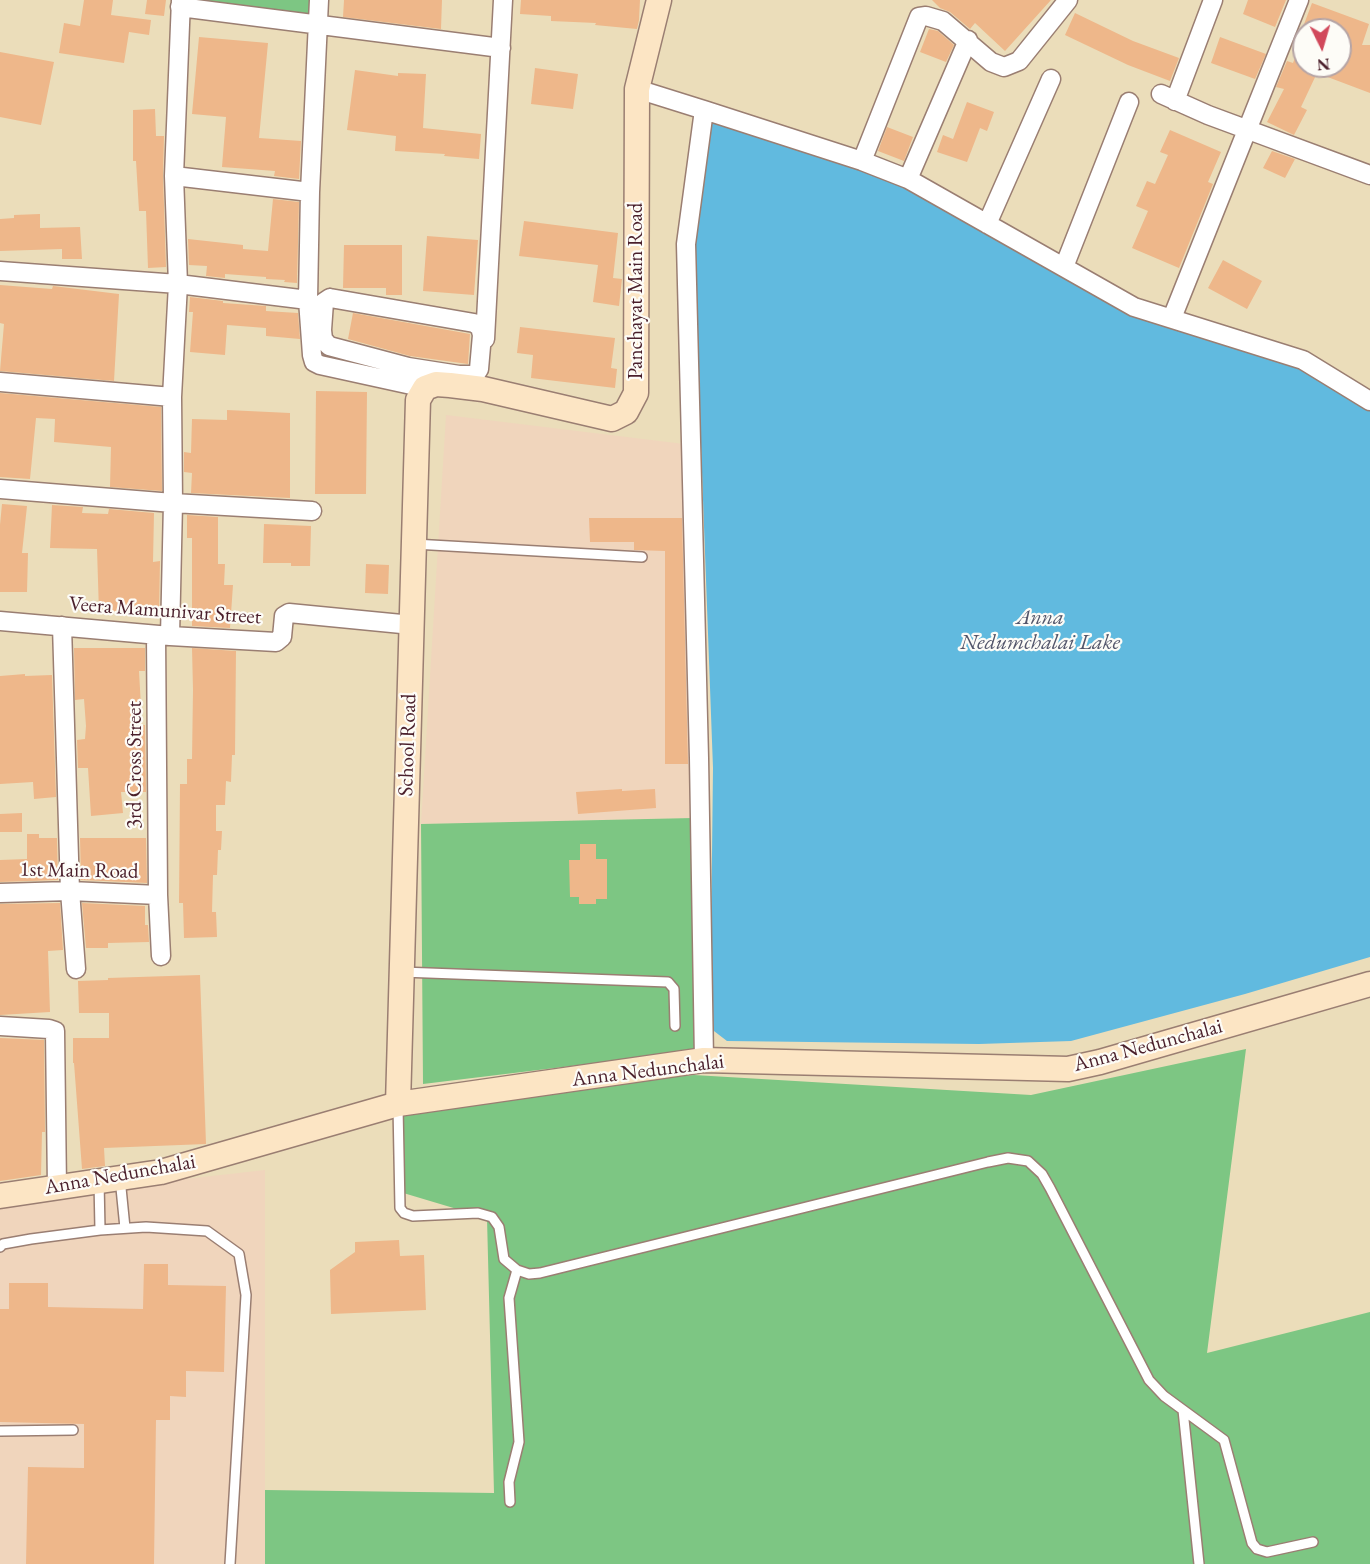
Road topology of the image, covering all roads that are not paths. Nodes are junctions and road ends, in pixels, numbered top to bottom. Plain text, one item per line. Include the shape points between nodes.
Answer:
1 (319, 0) edge
2 (503, 0) edge
3 (659, 0) edge
4 (1068, 0) edge
5 (1213, 0) edge
6 (1299, 0) edge
7 (180, 3) edge
8 (317, 25) junction
9 (968, 40) junction
10 (501, 48) junction
11 (1051, 79) dead end
12 (637, 89) junction
13 (1130, 102) dead end
14 (704, 110) junction
15 (1247, 129) junction
16 (862, 161) junction
17 (1370, 175) edge
18 (174, 176) junction
19 (908, 179) junction
20 (310, 192) junction
21 (987, 224) junction
22 (1064, 267) junction
23 (0, 271) edge
24 (178, 284) junction
25 (308, 300) junction
26 (1172, 318) junction
27 (415, 379) junction
28 (0, 382) edge
29 (483, 389) junction
30 (172, 397) junction
31 (1370, 400) edge
32 (0, 489) edge
33 (173, 503) junction
34 (312, 511) dead end
35 (414, 544) junction
36 (642, 557) dead end
37 (0, 621) edge
38 (411, 625) junction
39 (62, 626) junction
40 (163, 635) junction
41 (70, 891) junction
42 (0, 893) edge
43 (158, 895) junction
44 (161, 956) dead end
45 (76, 969) dead end
46 (402, 972) junction
47 (1370, 984) edge
48 (0, 1026) edge
49 (675, 1026) dead end
50 (704, 1060) junction
51 (398, 1104) junction
52 (110, 1180) junction
53 (57, 1188) junction
54 (0, 1196) edge
55 (125, 1228) junction
56 (100, 1230) junction
57 (0, 1247) edge
58 (517, 1270) junction
59 (1183, 1410) junction
60 (73, 1430) dead end
61 (0, 1431) edge
62 (510, 1502) dead end
63 (1314, 1542) dead end
64 (230, 1564) edge
65 (1199, 1564) edge

1 - 8 street
2 - 10 street
3 - 12 street, Panchayat Main Road
4 - 9 street via 1013,65 998,66
5 - 15 street via 1168,97
6 - 15 street
7 - 8 street
7 - 18 street, 3rd Cross Street
8 - 10 street
8 - 20 street
9 - 16 street via 943,21 919,17
9 - 19 street
10 - 29 street
11 - 21 street
12 - 14 street
12 - 29 street, Panchayat Main Road via 636,393 626,412 612,419
13 - 22 street
14 - 16 street
14 - 50 street via 686,244
15 - 17 street
15 - 26 street
16 - 19 street
18 - 20 street
18 - 24 street, 3rd Cross Street
19 - 21 street
20 - 25 street
21 - 22 street
22 - 26 street via 1134,307
23 - 24 street
24 - 25 street
24 - 30 street, 3rd Cross Street
25 - 27 street via 314,362
26 - 31 street via 1303,360
27 - 27 street via 329,346 322,339 324,302 330,298 348,300 480,327 479,369 475,375
27 - 29 street, Panchayat Main Road
27 - 35 street, School Road via 418,399
28 - 30 street
30 - 33 street, 3rd Cross Street
32 - 33 street
33 - 34 street
33 - 40 street, 3rd Cross Street
35 - 36 lane
35 - 38 street, School Road
37 - 39 street, Veera Mamunivar Street
38 - 40 street, Veera Mamunivar Street via 289,613 284,616 282,637 276,642
38 - 46 street, School Road
39 - 40 street, Veera Mamunivar Street
39 - 41 street
40 - 43 street, 3rd Cross Street
41 - 42 street, 1st Main Road
41 - 43 street, 1st Main Road
41 - 45 street
43 - 44 street, 3rd Cross Street
46 - 49 lane via 668,982 674,989
46 - 51 street, School Road
47 - 50 street, Anna Nedunchalai via 1068,1069
48 - 53 street via 55,1031
50 - 51 street, Anna Nedunchalai
51 - 52 street, Anna Nedunchalai via 161,1172
51 - 58 lane via 400,1208 413,1216 478,1213 492,1217 498,1227 504,1259
52 - 53 street, Anna Nedunchalai
52 - 55 lane
52 - 56 lane
53 - 54 street, Anna Nedunchalai
55 - 56 lane
55 - 64 lane via 207,1231 239,1254 246,1295
56 - 57 lane
58 - 59 lane via 540,1274 988,1162 1019,1158 1036,1167 1050,1188 1149,1380
58 - 62 lane via 509,1298 519,1442 509,1482
59 - 63 lane via 1226,1443 1252,1543 1257,1549 1267,1552
59 - 65 lane
60 - 61 lane

